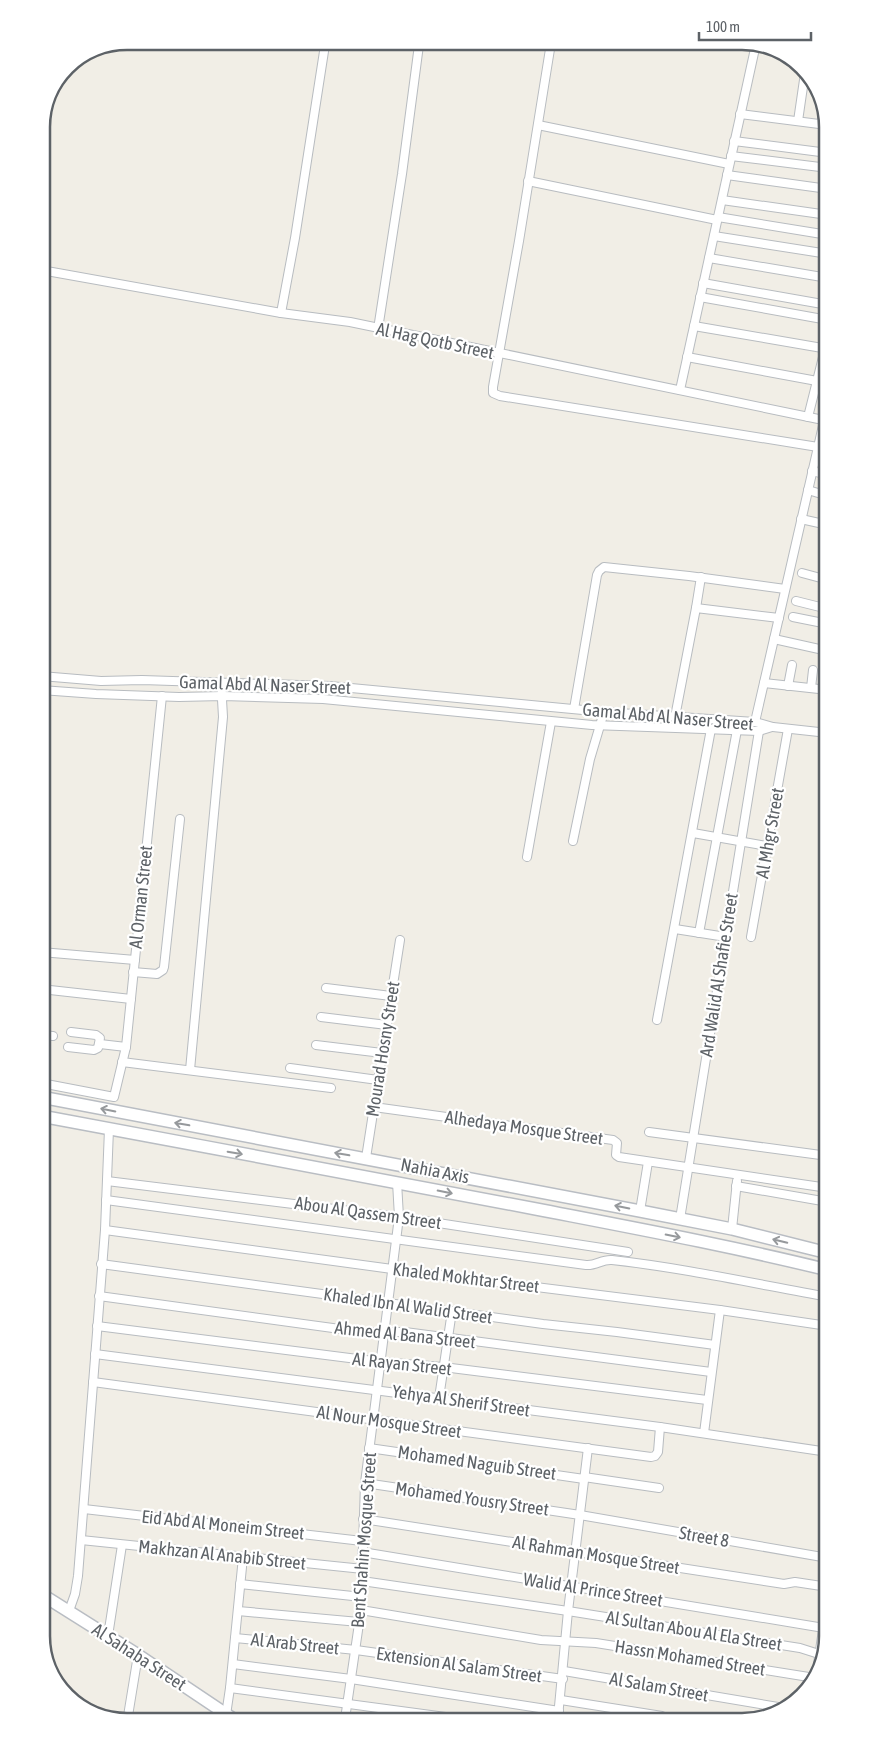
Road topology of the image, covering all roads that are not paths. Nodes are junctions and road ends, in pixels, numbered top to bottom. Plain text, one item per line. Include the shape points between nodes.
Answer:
1 (324, 50) edge
2 (418, 50) edge
3 (550, 50) edge
4 (754, 51) edge
5 (804, 81) edge
6 (740, 114) junction
7 (798, 121) junction
8 (819, 123) edge
9 (538, 125) junction
10 (734, 141) junction
11 (819, 152) edge
12 (730, 160) junction
13 (819, 167) edge
14 (727, 175) junction
15 (528, 181) junction
16 (819, 188) edge
17 (722, 200) junction
18 (819, 214) edge
19 (717, 219) junction
20 (819, 234) edge
21 (714, 236) junction
22 (819, 253) edge
23 (709, 258) junction
24 (50, 272) edge
25 (819, 276) edge
26 (703, 283) junction
27 (700, 298) junction
28 (819, 303) edge
29 (281, 313) junction
30 (819, 318) edge
31 (694, 326) junction
32 (378, 329) junction
33 (819, 348) edge
34 (499, 354) junction
35 (687, 357) junction
36 (819, 374) edge
37 (817, 381) junction
38 (680, 390) junction
39 (808, 417) junction
40 (819, 419) edge
41 (819, 443) edge
42 (818, 446) junction
43 (812, 471) junction
44 (819, 473) edge
45 (808, 490) junction
46 (819, 493) edge
47 (801, 519) junction
48 (819, 523) edge
49 (802, 574) dead end
50 (701, 577) junction
51 (819, 578) edge
52 (785, 588) junction
53 (796, 601) dead end
54 (819, 606) edge
55 (696, 608) junction
56 (792, 617) dead end
57 (779, 618) junction
58 (819, 622) edge
59 (774, 639) junction
60 (819, 648) edge
61 (792, 665) dead end
62 (813, 670) dead end
63 (50, 677) edge
64 (221, 682) junction
65 (764, 683) junction
66 (788, 686) junction
67 (811, 688) junction
68 (819, 689) edge
69 (50, 690) edge
70 (162, 696) junction
71 (223, 696) junction
72 (574, 709) junction
73 (604, 712) junction
74 (675, 717) junction
75 (552, 722) junction
76 (755, 722) junction
77 (601, 725) junction
78 (773, 727) junction
79 (711, 729) junction
80 (788, 729) junction
81 (737, 730) junction
82 (759, 731) junction
83 (819, 733) edge
84 (180, 819) dead end
85 (693, 833) junction
86 (717, 838) junction
87 (573, 841) dead end
88 (741, 842) junction
89 (767, 846) junction
90 (527, 857) dead end
91 (675, 929) junction
92 (699, 933) junction
93 (726, 937) junction
94 (751, 937) dead end
95 (400, 940) dead end
96 (50, 953) edge
97 (135, 960) junction
98 (134, 972) junction
99 (326, 988) dead end
100 (50, 991) edge
101 (391, 996) junction
102 (131, 999) junction
103 (321, 1017) dead end
104 (657, 1020) dead end
105 (387, 1025) junction
106 (71, 1032) dead end
107 (50, 1036) edge
108 (53, 1036) dead end
109 (100, 1044) junction
110 (316, 1045) dead end
111 (68, 1047) dead end
112 (126, 1047) junction
113 (382, 1053) junction
114 (122, 1062) junction
115 (290, 1068) dead end
116 (190, 1070) junction
117 (378, 1080) junction
118 (50, 1085) edge
119 (331, 1088) dead end
120 (50, 1099) edge
121 (374, 1107) junction
122 (50, 1118) edge
123 (156, 1119) junction
124 (109, 1129) junction
125 (649, 1132) dead end
126 (153, 1137) junction
127 (692, 1138) junction
128 (819, 1155) edge
129 (366, 1158) junction
130 (648, 1162) junction
131 (688, 1168) junction
132 (738, 1175) junction
133 (107, 1180) junction
134 (397, 1182) junction
135 (736, 1186) junction
136 (819, 1187) edge
137 (106, 1200) junction
138 (819, 1200) edge
139 (640, 1211) junction
140 (399, 1217) junction
141 (680, 1219) junction
142 (732, 1229) junction
143 (105, 1230) junction
144 (395, 1239) junction
145 (819, 1251) edge
146 (628, 1252) dead end
147 (674, 1259) dead end
148 (101, 1264) junction
149 (673, 1268) junction
150 (819, 1268) edge
151 (392, 1269) junction
152 (819, 1295) edge
153 (99, 1296) junction
154 (388, 1303) junction
155 (720, 1310) junction
156 (452, 1312) junction
157 (819, 1325) edge
158 (97, 1326) junction
159 (384, 1332) junction
160 (448, 1338) junction
161 (715, 1345) junction
162 (95, 1354) junction
163 (381, 1362) junction
164 (443, 1367) junction
165 (711, 1372) junction
166 (93, 1382) junction
167 (377, 1390) junction
168 (439, 1398) junction
169 (707, 1400) junction
170 (374, 1420) junction
171 (660, 1427) junction
172 (704, 1433) junction
173 (369, 1448) junction
174 (588, 1448) junction
175 (819, 1451) edge
176 (584, 1478) junction
177 (365, 1483) junction
178 (659, 1488) dead end
179 (84, 1509) junction
180 (580, 1515) junction
181 (363, 1519) junction
182 (81, 1540) junction
183 (362, 1541) junction
184 (122, 1545) junction
185 (362, 1552) junction
186 (575, 1552) junction
187 (819, 1556) edge
188 (243, 1557) junction
189 (363, 1569) junction
190 (362, 1581) junction
191 (240, 1584) junction
192 (571, 1586) junction
193 (819, 1586) edge
194 (362, 1597) junction
195 (50, 1599) edge
196 (361, 1610) junction
197 (69, 1611) junction
198 (238, 1611) junction
199 (568, 1611) junction
200 (359, 1622) junction
201 (819, 1627) edge
202 (108, 1636) junction
203 (235, 1638) junction
204 (566, 1640) junction
205 (356, 1650) junction
206 (817, 1653) edge
207 (138, 1655) junction
208 (232, 1664) junction
209 (563, 1675) junction
210 (807, 1677) edge
211 (351, 1679) junction
212 (230, 1688) junction
213 (560, 1700) junction
214 (347, 1704) junction
215 (773, 1706) edge
216 (128, 1713) edge
217 (224, 1713) edge
218 (231, 1713) edge
219 (346, 1713) edge
220 (415, 1713) edge
221 (553, 1713) edge
222 (559, 1713) edge
223 (643, 1713) edge

1 - 29 street
2 - 32 street
3 - 9 street
4 - 6 street
5 - 7 street
6 - 7 street
6 - 10 street
7 - 8 street
9 - 12 street
9 - 15 street
10 - 11 street
10 - 12 street
12 - 13 street
12 - 14 street
14 - 16 street
14 - 17 street
15 - 19 street
15 - 34 street
17 - 18 street
17 - 19 street
19 - 20 street
19 - 21 street
21 - 22 street
21 - 23 street
23 - 25 street
23 - 26 street
24 - 29 street, Al Hag Qotb Street
26 - 27 street
26 - 28 street
27 - 30 street
27 - 31 street
29 - 32 street, Al Hag Qotb Street
31 - 33 street
31 - 35 street
32 - 34 street, Al Hag Qotb Street
34 - 38 street, Al Hag Qotb Street
34 - 42 street via 493,388 495,394
35 - 37 street
35 - 38 street
36 - 37 street
37 - 39 street
38 - 39 street, Al Hag Qotb Street
39 - 40 street, Al Hag Qotb Street
41 - 42 street
42 - 43 street
43 - 44 street
43 - 45 street
45 - 46 street
45 - 47 street
47 - 48 street
47 - 52 street
49 - 51 street
50 - 52 street
50 - 55 street
50 - 72 street via 601,568 597,575
52 - 57 street
53 - 54 street
55 - 57 street
55 - 74 street
56 - 58 street
57 - 59 street
59 - 60 street
59 - 65 street
61 - 66 street
62 - 67 street
63 - 64 street, Gamal Abd Al Naser Street via 101,681
64 - 71 street
64 - 72 street, Gamal Abd Al Naser Street via 330,686
65 - 66 street
65 - 76 street
66 - 67 street
67 - 68 street
69 - 70 street, Gamal Abd Al Naser Street
70 - 71 street, Gamal Abd Al Naser Street
70 - 97 street, Al Orman Street
71 - 75 street, Gamal Abd Al Naser Street via 323,699
71 - 116 street
72 - 73 street, Gamal Abd Al Naser Street
73 - 74 street, Gamal Abd Al Naser Street
73 - 77 street
74 - 76 street, Gamal Abd Al Naser Street
75 - 77 street, Gamal Abd Al Naser Street
75 - 90 street
76 - 78 street, Gamal Abd Al Naser Street
77 - 79 street, Gamal Abd Al Naser Street
77 - 87 street via 590,759
78 - 80 street
78 - 82 street, Gamal Abd Al Naser Street
79 - 81 street, Gamal Abd Al Naser Street
79 - 85 street
80 - 83 street
80 - 89 street, Al Mhgr Street
81 - 82 street, Gamal Abd Al Naser Street
81 - 86 street
82 - 88 street, Ard Walid Al Shafie Street
84 - 98 street via 164,967 156,974
85 - 86 street
85 - 91 street
86 - 88 street
86 - 92 street
88 - 89 street
88 - 93 street, Ard Walid Al Shafie Street
89 - 94 street, Al Mhgr Street
91 - 92 street
91 - 104 street
92 - 93 street
93 - 127 street, Ard Walid Al Shafie Street
95 - 101 street, Mourad Hosny Street
96 - 97 street
97 - 98 street, Al Orman Street
98 - 102 street, Al Orman Street
99 - 101 street
100 - 102 street
101 - 105 street, Mourad Hosny Street
102 - 112 street, Al Orman Street
103 - 105 street
105 - 113 street, Mourad Hosny Street
106 - 109 street via 96,1035
107 - 108 street
109 - 111 street via 94,1050
109 - 112 street
110 - 113 street
112 - 114 street, Al Orman Street
113 - 117 street, Mourad Hosny Street
114 - 116 street
114 - 118 street, Al Orman Street via 114,1097
115 - 117 street
116 - 119 street
117 - 121 street, Mourad Hosny Street
123 -> 120 main road, Nahia Axis
121 - 129 street, Mourad Hosny Street
121 - 130 street, Alhedaya Mosque Street via 613,1140 617,1143 618,1157
122 - 124 main road, Nahia Axis
123 - 126 main road
129 -> 123 main road, Nahia Axis
124 - 126 main road, Nahia Axis
124 - 133 street
125 - 127 street
126 -> 134 main road, Nahia Axis
127 - 128 street
127 - 131 street, Ard Walid Al Shafie Street
139 -> 129 main road, Nahia Axis
130 - 131 street, Alhedaya Mosque Street
130 - 139 street
131 - 132 street, Alhedaya Mosque Street
131 - 141 street, Ard Walid Al Shafie Street
132 - 135 street
132 - 136 street, Alhedaya Mosque Street
133 - 137 street
133 - 140 street, Abou Al Qassem Street
134 - 140 street, Bent Shahin Mosque Street
134 -> 150 main road, Nahia Axis
135 - 138 street
135 - 142 street
137 - 143 street
137 - 144 street
139 - 141 main road, Nahia Axis
140 - 144 street, Bent Shahin Mosque Street
140 - 146 street, Abou Al Qassem Street
141 - 142 main road, Nahia Axis
145 -> 142 main road, Nahia Axis
143 - 148 street
143 - 151 street, Khaled Mokhtar Street
144 - 149 street via 586,1265 609,1260
144 - 151 street, Bent Shahin Mosque Street
147 - 149 street
148 - 153 street
148 - 154 street, Khaled Ibn Al Walid Street
149 - 152 street
151 - 154 street, Bent Shahin Mosque Street
151 - 155 street, Khaled Mokhtar Street
153 - 158 street
153 - 159 street, Ahmed Al Bana Street via 362,1332
154 - 156 street, Khaled Ibn Al Walid Street
154 - 159 street, Bent Shahin Mosque Street
155 - 157 street, Khaled Mokhtar Street
155 - 161 street
156 - 160 street
156 - 161 street, Khaled Ibn Al Walid Street
158 - 162 street
158 - 163 street, Al Rayan Street
159 - 160 street, Ahmed Al Bana Street
159 - 163 street, Bent Shahin Mosque Street
160 - 164 street
160 - 165 street, Ahmed Al Bana Street
161 - 165 street
162 - 166 street
162 - 167 street, Yehya Al Sherif Street
163 - 164 street, Al Rayan Street
163 - 167 street, Bent Shahin Mosque Street
164 - 168 street
164 - 169 street, Al Rayan Street
165 - 169 street
166 - 170 street, Al Nour Mosque Street
166 - 179 street
167 - 168 street, Yehya Al Sherif Street
167 - 170 street, Bent Shahin Mosque Street
168 - 171 street, Yehya Al Sherif Street
169 - 172 street
170 - 173 street, Bent Shahin Mosque Street
170 - 174 street, Al Nour Mosque Street
171 - 172 street, Yehya Al Sherif Street
171 - 174 street, Al Nour Mosque Street via 658,1452 653,1457
172 - 175 street, Yehya Al Sherif Street
173 - 176 street, Mohamed Naguib Street
173 - 177 street, Bent Shahin Mosque Street
174 - 176 street
176 - 178 street, Mohamed Naguib Street
176 - 180 street
177 - 180 street, Mohamed Yousry Street
177 - 181 street, Bent Shahin Mosque Street
179 - 182 street
179 - 183 street, Eid Abd Al Moneim Street
180 - 186 street
180 - 187 street, Street 8
181 - 183 street, Bent Shahin Mosque Street
181 - 186 street, Al Rahman Mosque Street
182 - 184 street, Makhzan Al Anabib Street
182 - 197 street via 77,1585
183 - 185 street, Bent Shahin Mosque Street
184 - 188 street, Makhzan Al Anabib Street
184 - 202 street
185 - 189 street, Bent Shahin Mosque Street
185 - 192 street, Walid Al Prince Street
186 - 192 street
186 - 193 street, Al Rahman Mosque Street via 784,1584 795,1582
188 - 189 street, Makhzan Al Anabib Street
188 - 191 street
189 - 190 street, Bent Shahin Mosque Street
190 - 194 street, Bent Shahin Mosque Street
190 - 199 street, Al Sultan Abou Al Ela Street
191 - 194 street
191 - 198 street
192 - 199 street
192 - 201 street, Walid Al Prince Street
194 - 196 street, Bent Shahin Mosque Street
195 - 197 main road, Al Sahaba Street
196 - 200 street, Bent Shahin Mosque Street
196 - 204 street, Hassn Mohamed Street via 541,1640
197 - 202 main road, Al Sahaba Street
198 - 200 street
198 - 203 street
199 - 204 street
199 - 206 street, Al Sultan Abou Al Ela Street
200 - 205 street, Bent Shahin Mosque Street
202 - 207 main road, Al Sahaba Street
203 - 205 street, Al Arab Street
203 - 208 street
204 - 209 street
204 - 210 street, Hassn Mohamed Street
205 - 209 street, Extension Al Salam Street
205 - 211 street, Bent Shahin Mosque Street
207 - 216 street
207 - 217 main road, Al Sahaba Street
208 - 211 street
208 - 212 street
209 - 213 street
209 - 215 street, Al Salam Street
211 - 214 street, Bent Shahin Mosque Street
211 - 221 street
212 - 214 street
212 - 218 street
213 - 222 street
213 - 223 street
214 - 219 street, Bent Shahin Mosque Street
214 - 220 street

